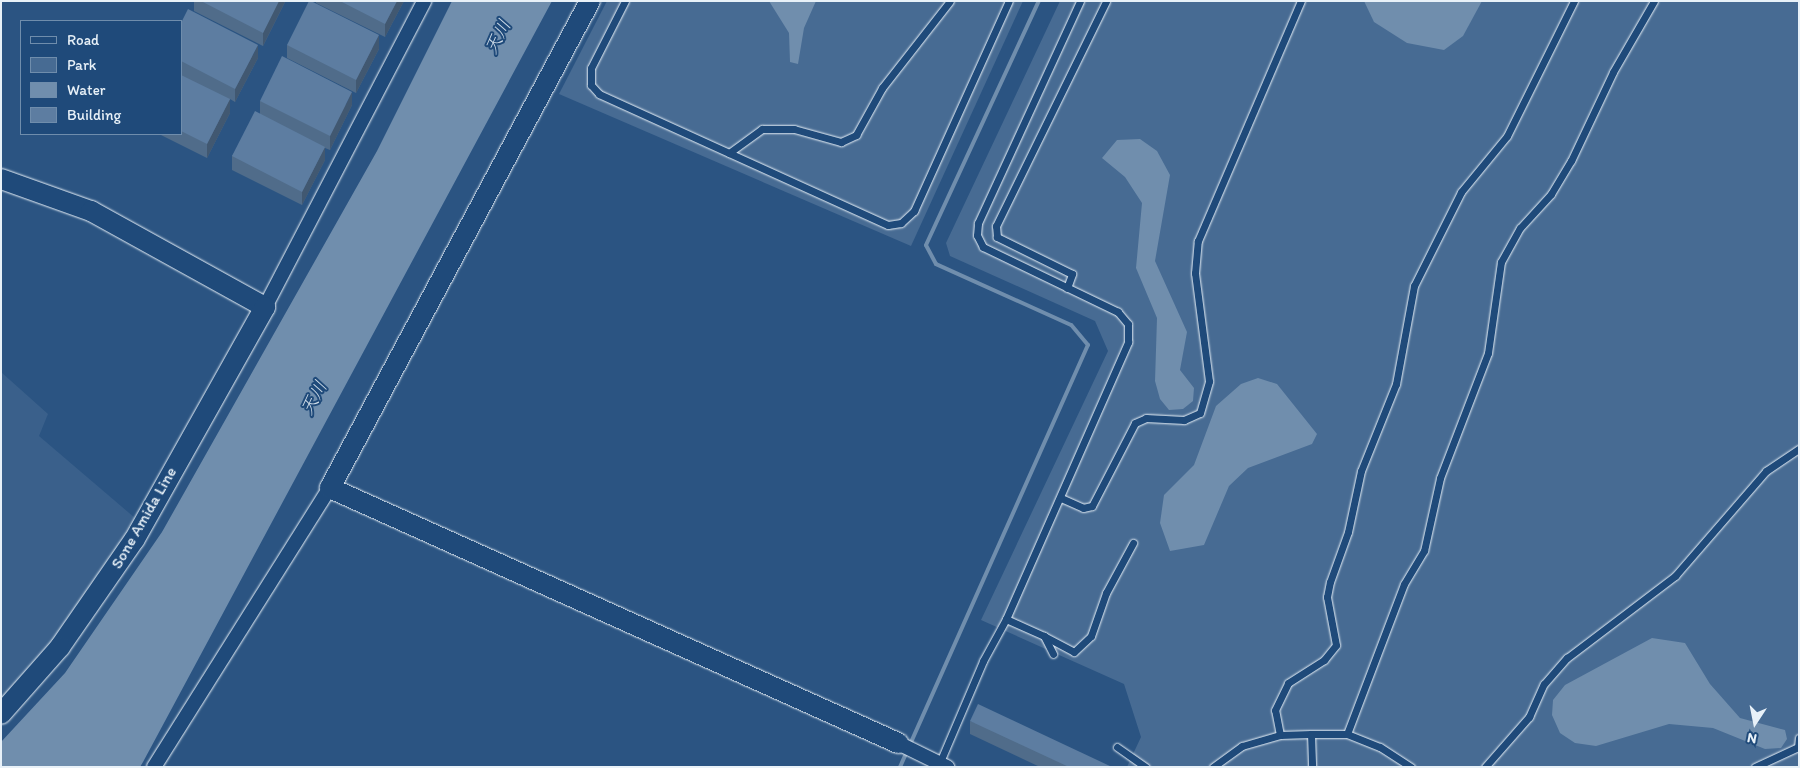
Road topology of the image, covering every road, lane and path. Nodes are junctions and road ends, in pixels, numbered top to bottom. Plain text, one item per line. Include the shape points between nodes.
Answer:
1 (424, 1) edge
2 (590, 1) edge
3 (625, 1) edge
4 (950, 1) edge
5 (1008, 1) edge
6 (1080, 1) edge
7 (1106, 1) edge
8 (1301, 1) edge
9 (1574, 1) edge
10 (1654, 1) edge
11 (729, 153) junction
12 (1, 179) edge
13 (1067, 288) junction
14 (265, 308) junction
15 (1799, 449) edge
16 (330, 488) junction
17 (1061, 498) junction
18 (1133, 543) dead end
19 (1006, 619) junction
20 (1044, 636) junction
21 (1053, 654) dead end
22 (1, 714) edge
23 (1311, 734) junction
24 (1347, 734) junction
25 (1280, 735) junction
26 (1799, 738) edge
27 (898, 743) joint
28 (1117, 748) dead end
29 (935, 763) edge
30 (154, 767) edge
31 (1146, 767) edge
32 (1213, 767) edge
33 (1312, 767) edge
34 (1411, 767) edge
35 (1485, 767) edge
36 (1755, 767) edge

1 - 14 street
2 - 16 street
3 - 11 lane via 591,68 591,84 599,94
4 - 11 lane via 882,88 856,135 841,142 794,128 762,129
5 - 11 lane via 914,211 901,223 876,221
6 - 13 lane via 978,222 977,235 982,247
7 - 13 lane via 996,226 997,237 1072,274
8 - 17 lane via 1198,242 1195,273 1210,381 1200,413 1184,420 1146,418 1135,423 1092,506 1084,508
9 - 25 lane via 1506,136 1461,192 1414,286 1396,384 1362,470 1348,532 1330,582 1327,597 1336,645 1324,660 1288,683 1275,710
10 - 24 lane via 1609,78 1572,161 1551,194 1520,228 1501,262 1488,353 1440,478 1424,551 1404,584
12 - 14 street via 91,211
13 - 17 lane via 1118,312 1128,324 1128,342
14 - 22 street, Sone Amida Line via 134,540 60,647
15 - 35 lane via 1766,471 1675,576 1567,658 1544,684 1529,716
16 - 27 street
16 - 30 street
17 - 19 lane
18 - 20 lane via 1102,601 1091,636 1074,652
19 - 20 lane
19 - 29 lane
20 - 21 lane
23 - 24 lane
23 - 25 lane
23 - 33 lane
24 - 34 lane via 1380,747
25 - 32 lane via 1242,746
26 - 36 lane via 1798,747
27 - 29 street
28 - 31 lane

